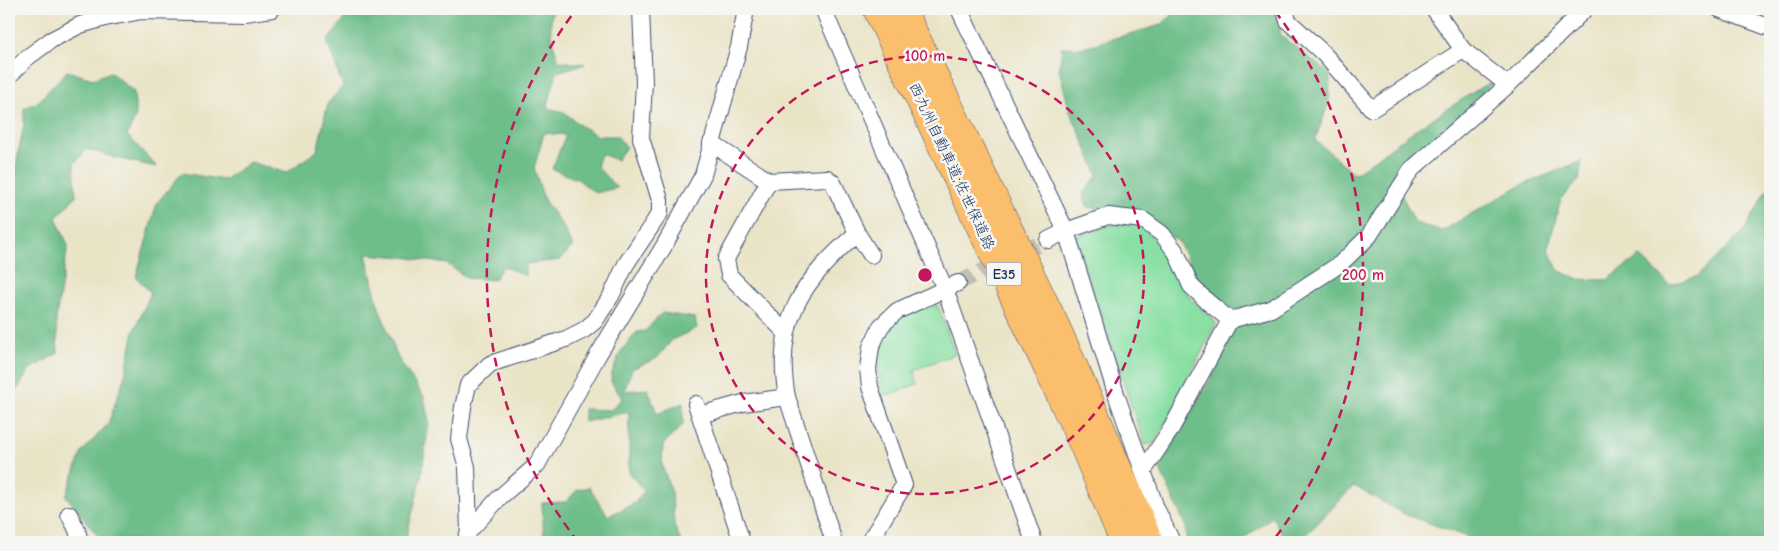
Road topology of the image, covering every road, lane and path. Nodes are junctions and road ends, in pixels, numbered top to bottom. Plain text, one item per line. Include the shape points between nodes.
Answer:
1 (272, 9) edge
2 (640, 9) edge
3 (746, 9) edge
4 (823, 9) edge
5 (877, 9) edge
6 (902, 9) edge
7 (959, 9) edge
8 (1285, 9) edge
9 (1434, 9) edge
10 (1584, 9) edge
11 (1719, 9) edge
12 (142, 10) edge
13 (1770, 28) edge
14 (1464, 50) junction
15 (9, 76) edge
16 (1508, 85) junction
17 (711, 143) junction
18 (769, 181) junction
19 (1066, 231) junction
20 (857, 233) junction
21 (1048, 240) tunnel mouth
22 (871, 255) dead end
23 (951, 286) junction
24 (1230, 320) junction
25 (786, 333) junction
26 (787, 397) junction
27 (1144, 470) junction
28 (69, 514) dead end
29 (467, 537) edge
30 (80, 542) edge
31 (742, 542) edge
32 (834, 542) edge
33 (869, 542) edge
34 (1034, 542) edge
35 (1124, 542) edge
36 (1149, 542) edge
37 (1172, 542) edge

1 - 12 street via 244,14
2 - 29 street via 644,83 641,138 660,200 660,213 626,264 595,321 566,339 490,364 468,385 459,439 467,466
3 - 17 street via 739,47
4 - 23 street
5 - 35 highway, 西九州自動車道;佐世保道路 / E35 via 1083,444
6 - 36 highway, 西九州自動車道;佐世保道路 / E35 via 1055,325
7 - 19 street
8 - 14 street via 1288,21 1323,53 1372,109
9 - 14 street
10 - 16 street
11 - 13 street
12 - 15 street via 104,18 50,40
14 - 16 street
16 - 24 street via 1412,169 1369,236 1340,264 1271,308
17 - 18 street
17 - 29 street via 703,176 537,465 500,497
18 - 20 street via 827,178 834,183
18 - 25 street via 726,259 729,275
19 - 21 street
19 - 24 street via 1108,216 1143,220 1162,234 1176,252 1191,286
19 - 27 street via 1117,397
20 - 22 street
20 - 25 street via 830,256 810,280 796,304
23 - 33 street via 897,311 881,326 871,347 870,387 904,484
23 - 34 street
24 - 27 street
25 - 26 street via 783,376
26 - 31 street via 698,410
26 - 32 street
27 - 37 street via 1156,508
28 - 30 street

